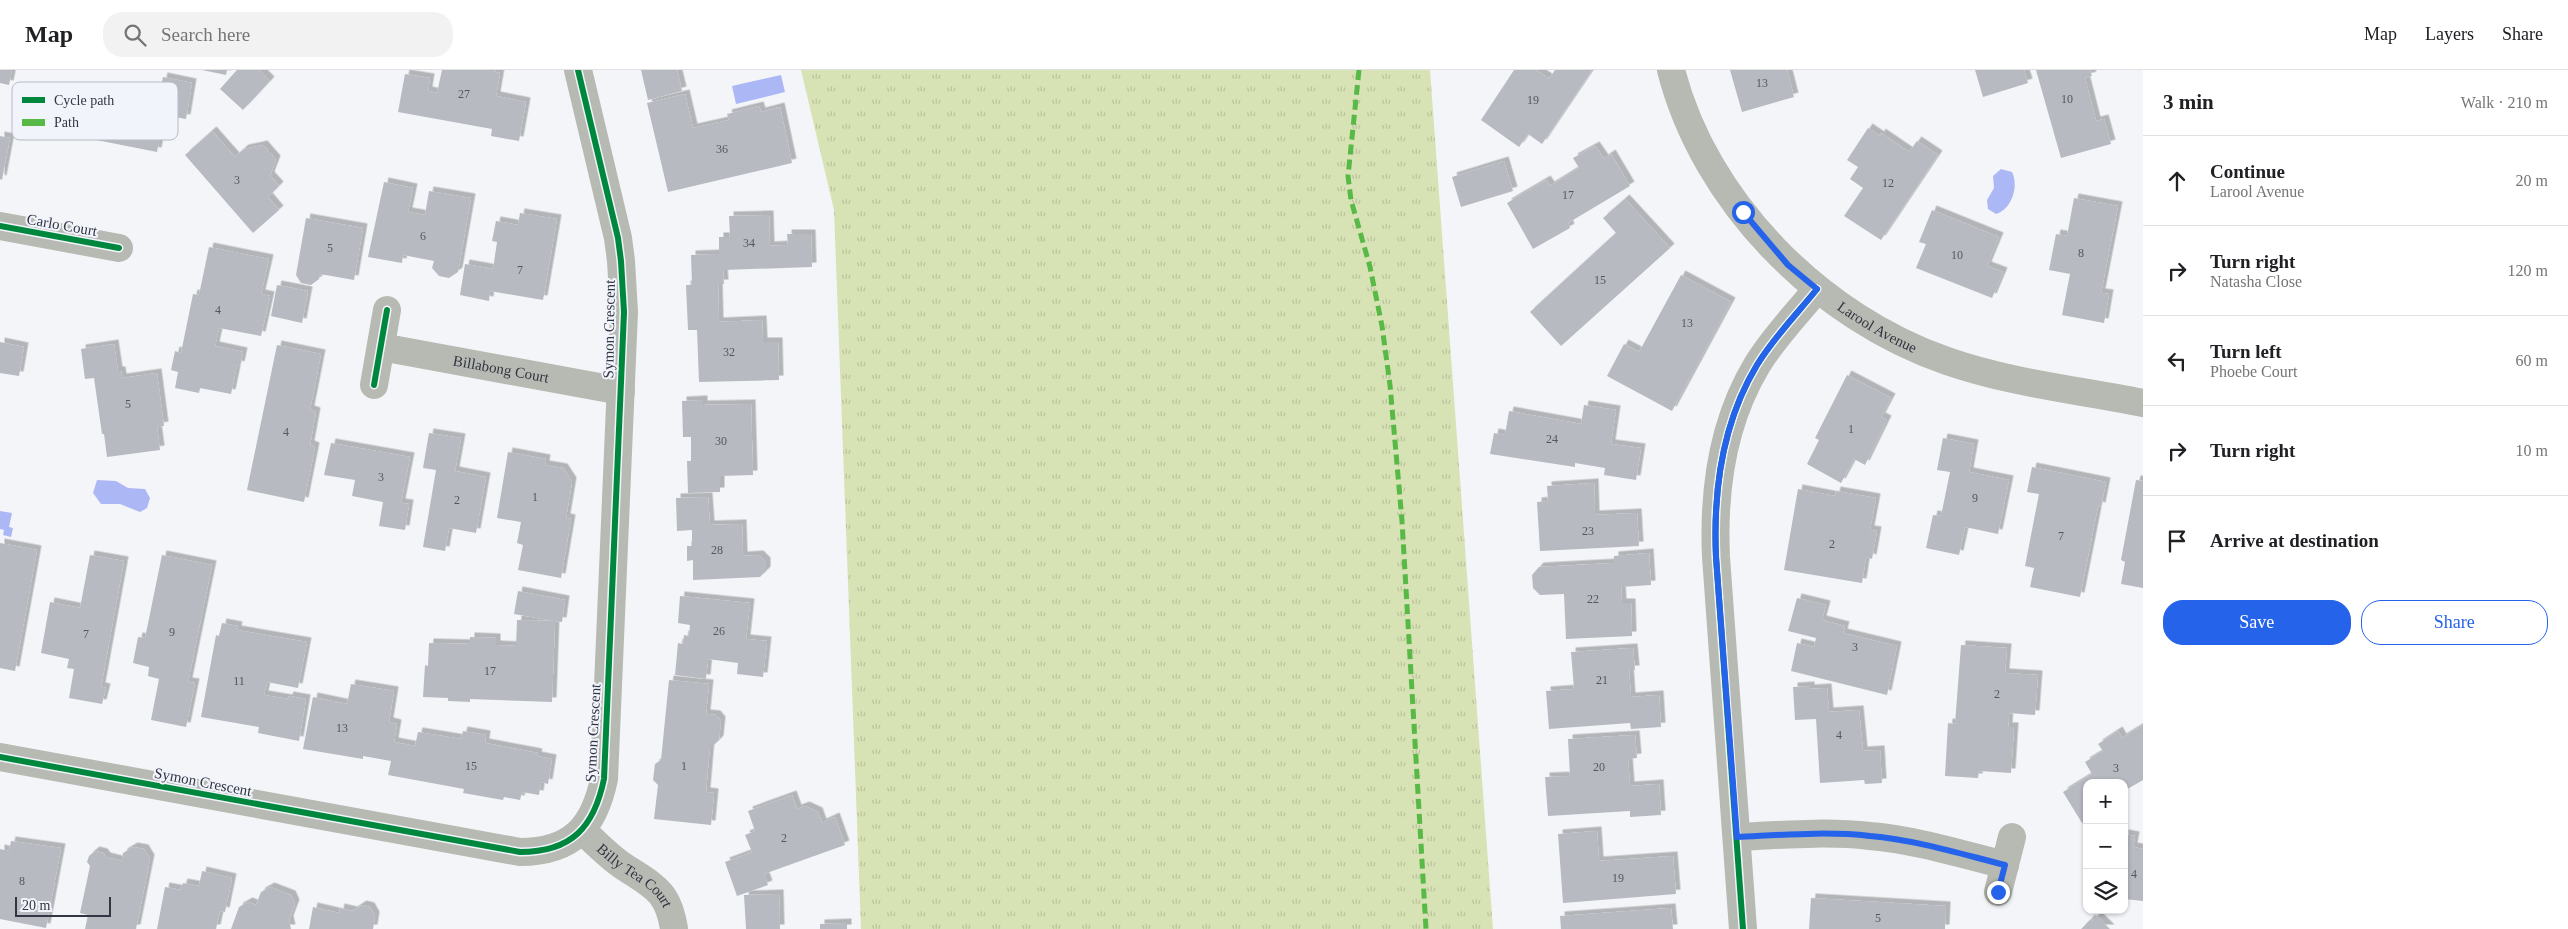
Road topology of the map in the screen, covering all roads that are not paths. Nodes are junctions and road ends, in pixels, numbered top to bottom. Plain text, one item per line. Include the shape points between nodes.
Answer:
1 (578, 70) edge
2 (1671, 70) edge
3 (0, 226) edge
4 (119, 248) dead end
5 (1817, 289) junction
6 (387, 310) dead end
7 (381, 347) junction
8 (374, 385) dead end
9 (621, 390) junction
10 (2143, 403) edge
11 (0, 757) edge
12 (582, 830) junction
13 (1737, 837) junction
14 (2012, 837) dead end
15 (2005, 865) junction
16 (1998, 892) dead end
17 (674, 929) edge
18 (1743, 929) edge

1 - 9 street, Symon Crescent via 621,261 624,312
2 - 5 street, Larool Avenue via 1691,126 1714,169 1764,239
3 - 4 street, Carlo Court
5 - 10 street, Larool Avenue via 1885,334 1948,362
5 - 13 street via 1757,365 1733,419 1719,474 1716,548
6 - 7 street
7 - 8 street
7 - 9 street, Billabong Court
9 - 12 street, Symon Crescent via 604,779 594,815
11 - 12 street, Symon Crescent via 520,852 538,853 556,848
12 - 17 street, Billy Tea Court via 623,866 655,886 665,898
13 - 15 street via 1871,836 1932,846
13 - 18 street
14 - 15 street
15 - 16 street

